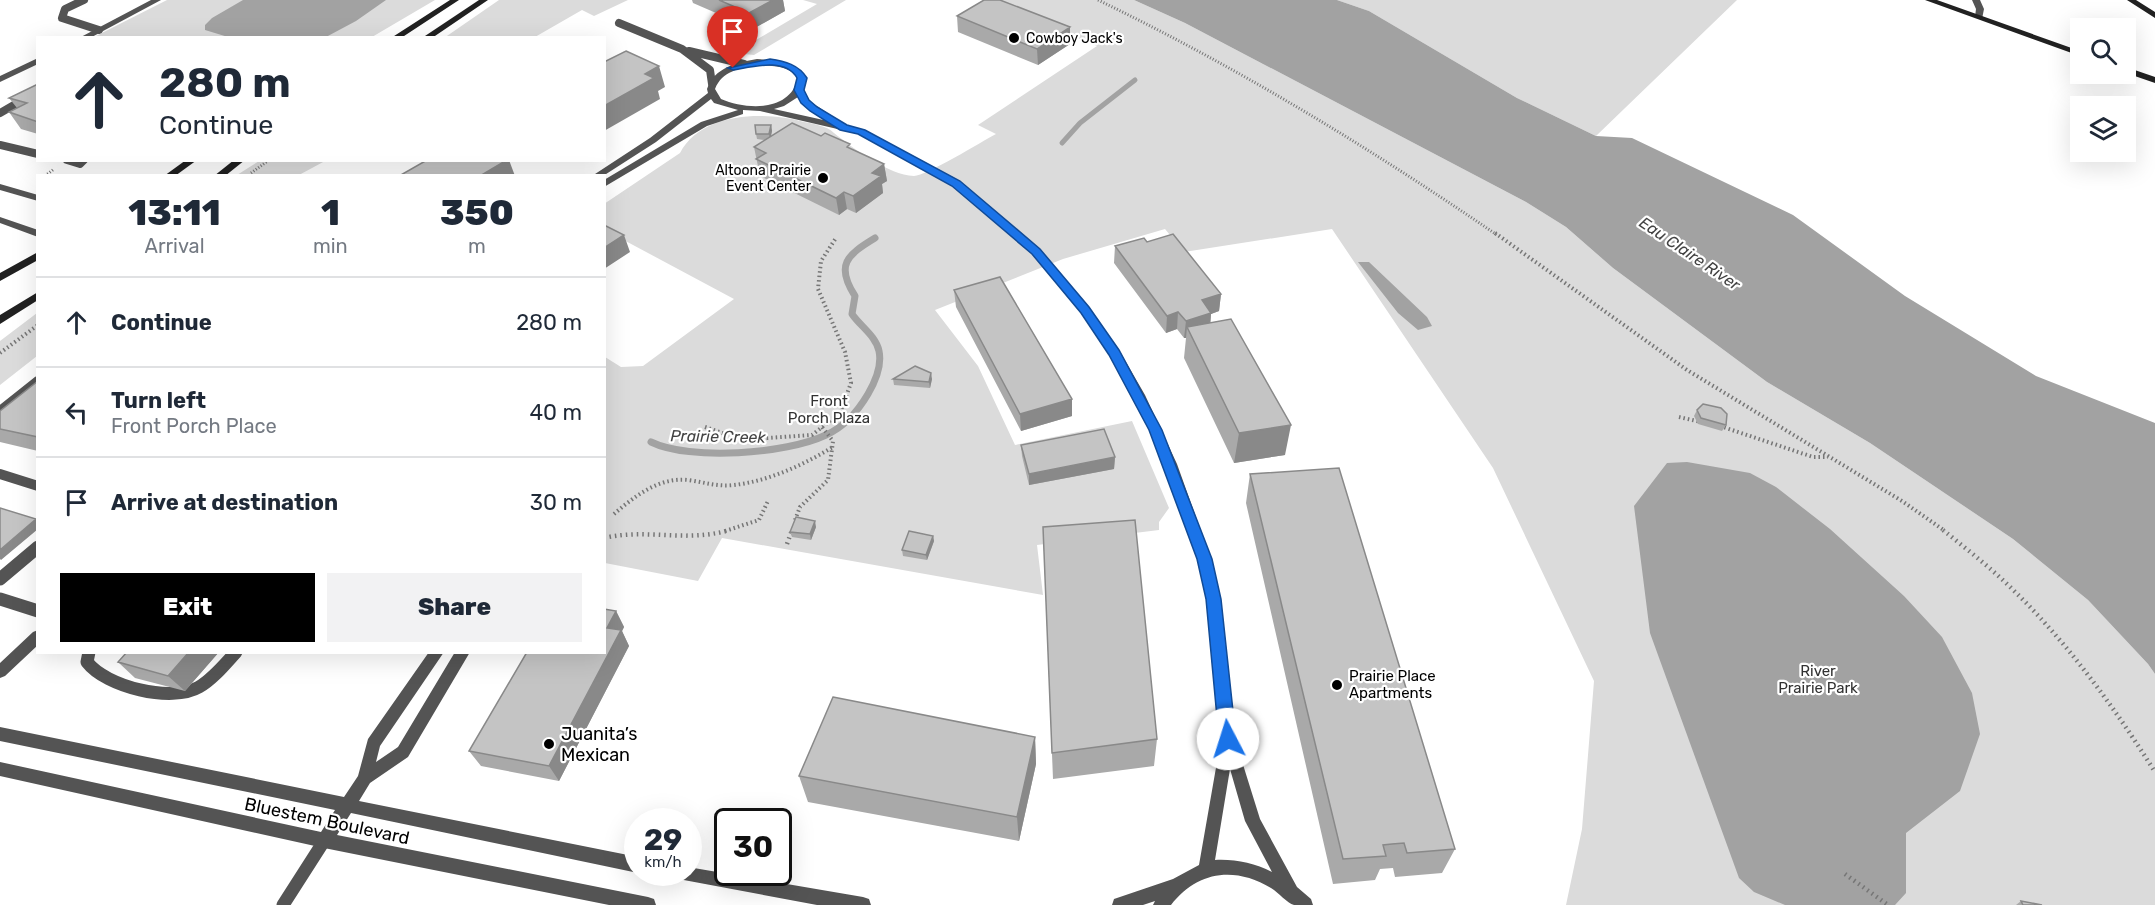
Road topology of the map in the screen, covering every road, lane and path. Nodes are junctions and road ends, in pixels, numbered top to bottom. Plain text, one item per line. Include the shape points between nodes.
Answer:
1 (84, 0) edge
2 (157, 0) edge
3 (455, 0) edge
4 (484, 0) edge
5 (1098, 0) edge
6 (1929, 0) edge
7 (1976, 0) edge
8 (2131, 0) edge
9 (2155, 16) edge
10 (1979, 17) junction
11 (619, 23) dead end
12 (99, 30) junction
13 (87, 36) edge
14 (398, 36) edge
15 (429, 36) edge
16 (682, 49) junction
17 (2070, 50) edge
18 (36, 61) edge
19 (744, 64) junction
20 (2136, 73) edge
21 (0, 79) edge
22 (2155, 80) edge
23 (712, 89) junction
24 (799, 90) junction
25 (36, 92) edge
26 (758, 109) junction
27 (0, 113) edge
28 (843, 128) junction
29 (0, 145) edge
30 (36, 154) edge
31 (190, 162) edge
32 (238, 162) edge
33 (266, 162) edge
34 (55, 168) dead end
35 (48, 174) edge
36 (171, 174) edge
37 (221, 174) edge
38 (251, 174) edge
39 (599, 174) edge
40 (606, 183) edge
41 (0, 187) edge
42 (36, 197) edge
43 (0, 220) edge
44 (36, 233) edge
45 (836, 238) dead end
46 (36, 256) edge
47 (0, 278) edge
48 (36, 296) edge
49 (0, 320) edge
50 (36, 326) edge
51 (0, 353) edge
52 (36, 383) edge
53 (0, 411) edge
54 (1679, 417) dead end
55 (705, 427) dead end
56 (822, 427) junction
57 (833, 447) junction
58 (1829, 457) junction
59 (0, 474) edge
60 (36, 485) edge
61 (768, 501) dead end
62 (614, 514) dead end
63 (606, 537) edge
64 (787, 544) dead end
65 (36, 549) edge
66 (0, 579) edge
67 (0, 598) edge
68 (36, 610) edge
69 (36, 638) edge
70 (89, 654) edge
71 (234, 654) edge
72 (436, 654) edge
73 (462, 654) edge
74 (0, 672) edge
75 (0, 734) edge
76 (1228, 739) junction
77 (0, 769) edge
78 (2155, 772) edge
79 (365, 778) junction
80 (347, 806) junction
81 (324, 841) junction
82 (624, 862) edge
83 (1206, 870) junction
84 (1845, 874) dead end
85 (702, 877) edge
86 (1179, 884) junction
87 (1290, 890) junction
88 (283, 905) edge
89 (648, 905) edge
90 (863, 905) edge
91 (1120, 905) edge
92 (1161, 905) edge
93 (1305, 905) edge
94 (1888, 905) edge

1 - 12 lane via 65,9 62,18
2 - 12 street
3 - 14 main road
4 - 15 main road
5 - 58 path via 1185,42 1394,166 1687,370
6 - 10 main road
7 - 10 street
8 - 9 main road
10 - 17 main road
11 - 16 lane
12 - 13 street
16 - 19 lane
16 - 23 lane via 710,70
18 - 21 street
19 - 23 street via 724,72
19 - 24 street via 770,62 791,67 802,78
20 - 22 main road
23 - 26 street via 717,101 726,106
23 - 39 street via 653,140
24 - 26 street via 785,102
24 - 28 street via 809,105
25 - 27 lane
26 - 28 street
26 - 40 street via 704,124
28 - 76 street via 862,132 939,172 992,212 1060,278 1115,353 1171,464 1205,559
29 - 30 lane
31 - 36 main road
32 - 37 main road
33 - 38 path
34 - 35 path
41 - 42 street
43 - 44 street
45 - 56 path via 821,261 818,289 845,352 851,383 840,413
46 - 47 main road
48 - 49 main road
50 - 51 path
52 - 53 lane
54 - 58 path via 1735,429 1813,457
55 - 56 path via 722,434 767,438 812,435
56 - 57 path
57 - 62 path via 807,463 752,480 720,486 680,479 636,495
57 - 64 path via 828,480 800,507
58 - 78 path via 1941,528 2007,584 2097,687
59 - 60 lane
61 - 63 path via 759,520 719,533 694,537 624,532
65 - 66 lane
67 - 68 lane
69 - 74 street
70 - 71 lane via 87,662 93,672 162,695 193,690 206,683
72 - 79 street via 373,744
73 - 79 street via 403,752
75 - 80 street, Bluestem Boulevard
76 - 83 street
76 - 87 street via 1253,821
77 - 81 street, Bluestem Boulevard
79 - 80 street
80 - 81 street
80 - 82 street, Bluestem Boulevard
81 - 88 lane
81 - 89 street, Bluestem Boulevard
83 - 86 street
83 - 87 street via 1235,867 1264,873
84 - 94 path
85 - 90 street
86 - 91 street
86 - 92 street
87 - 93 street

